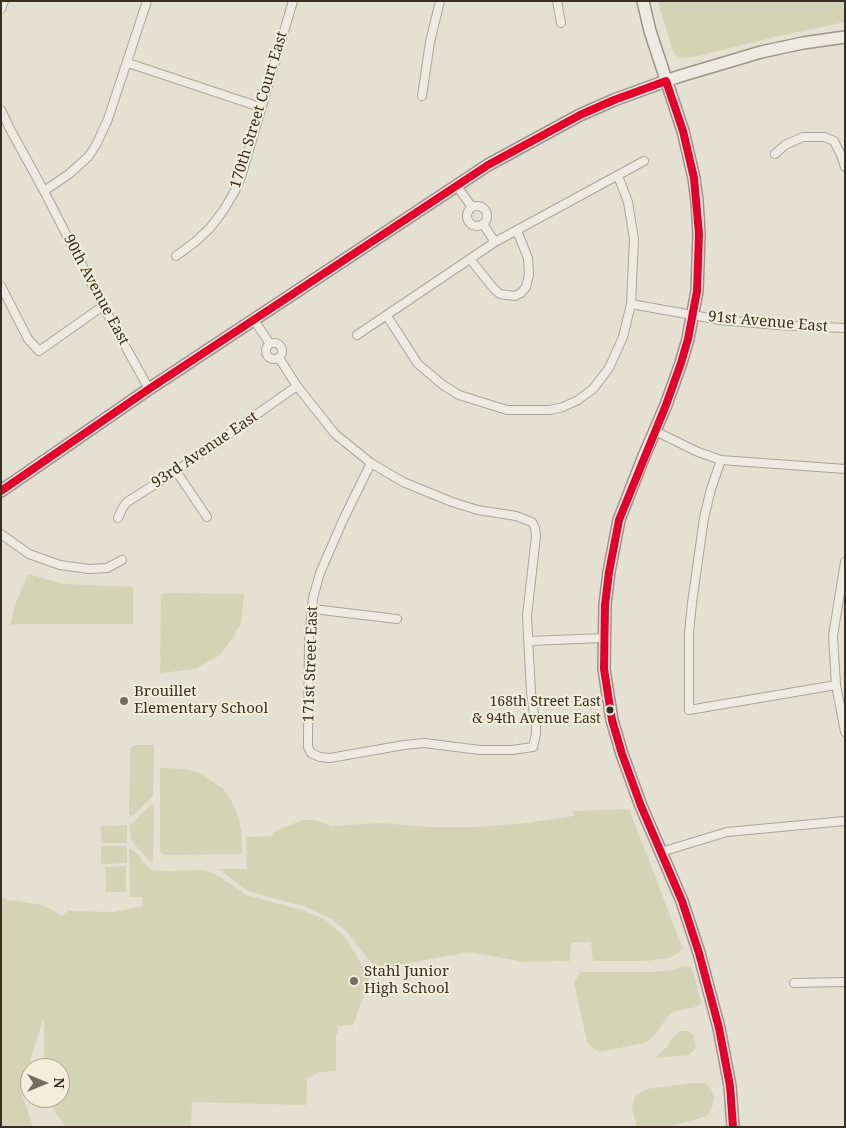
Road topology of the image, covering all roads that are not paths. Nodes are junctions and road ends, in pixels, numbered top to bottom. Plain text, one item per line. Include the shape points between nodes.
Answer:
1 (4, 1) edge
2 (147, 1) edge
3 (293, 1) edge
4 (440, 1) edge
5 (557, 1) edge
6 (643, 1) edge
7 (1, 9) edge
8 (561, 23) dead end
9 (845, 37) edge
10 (128, 63) junction
11 (666, 81) junction
12 (422, 96) dead end
13 (260, 107) junction
14 (1, 110) edge
15 (775, 154) dead end
16 (644, 161) dead end
17 (845, 167) edge
18 (618, 176) junction
19 (456, 185) junction
20 (44, 191) junction
21 (472, 207) junction
22 (483, 224) junction
23 (517, 231) junction
24 (496, 242) junction
25 (176, 256) dead end
26 (470, 259) junction
27 (1, 286) edge
28 (632, 304) junction
29 (103, 306) junction
30 (693, 314) junction
31 (387, 316) junction
32 (254, 320) junction
33 (845, 328) edge
34 (358, 335) dead end
35 (297, 386) junction
36 (149, 389) junction
37 (655, 431) junction
38 (721, 460) junction
39 (371, 463) junction
40 (845, 469) edge
41 (176, 471) junction
42 (1, 491) edge
43 (207, 517) dead end
44 (118, 518) dead end
45 (1, 534) edge
46 (122, 560) dead end
47 (845, 562) edge
48 (313, 609) junction
49 (397, 619) dead end
50 (604, 638) junction
51 (529, 641) junction
52 (836, 685) junction
53 (845, 732) edge
54 (845, 821) edge
55 (662, 852) junction
56 (845, 982) edge
57 (794, 983) dead end
58 (733, 1127) edge

1 - 7 street
2 - 10 street
3 - 13 street, 170th Street Court East
4 - 12 street
5 - 8 street
6 - 11 street
9 - 11 street via 761,52
10 - 13 street
10 - 20 street via 93,150
11 - 19 street via 580,116
11 - 30 street via 688,150 697,201 698,272
13 - 25 street, 170th Street Court East via 235,191 210,228
14 - 20 street, 90th Avenue East
15 - 17 street via 785,145 804,137 825,137 834,140
16 - 18 street
18 - 23 street
18 - 28 street via 634,229
19 - 21 street
19 - 32 street
20 - 29 street, 90th Avenue East
21 - 22 street via 486,210 487,218
21 - 22 street via 467,214 469,222 476,226
22 - 24 street
23 - 24 street
23 - 26 street via 528,258 529,275 521,293 515,296 500,294
24 - 26 street
26 - 31 street
27 - 29 street via 28,340 40,351
28 - 30 street, 91st Avenue East
28 - 31 street via 623,337 609,368 578,400 550,410 507,410 475,401 443,385 418,364
29 - 36 street, 90th Avenue East
30 - 33 street, 91st Avenue East via 720,320
30 - 37 street via 688,339
31 - 34 street
32 - 35 street via 270,344 266,350 268,356 279,358
32 - 36 street
35 - 39 street via 335,434
35 - 41 street, 93rd Avenue East
36 - 42 street
37 - 38 street
37 - 50 street via 619,520 609,572
38 - 40 street
38 - 52 street via 704,518 692,603 689,710
39 - 48 street, 171st Street East via 320,573
39 - 51 street via 403,482 452,502 532,522 536,546 528,594
41 - 43 street
41 - 44 street, 93rd Avenue East via 128,502
45 - 46 street via 29,554 60,565 107,568
47 - 52 street via 833,636
48 - 49 street
48 - 51 street, 171st Street East via 309,639 308,747 315,756 344,757 424,743 480,750 532,747 536,734
50 - 51 street
50 - 55 street via 604,669 612,720 641,806
52 - 53 street
54 - 55 street via 727,832
55 - 58 street via 700,953 730,1086
56 - 57 street

